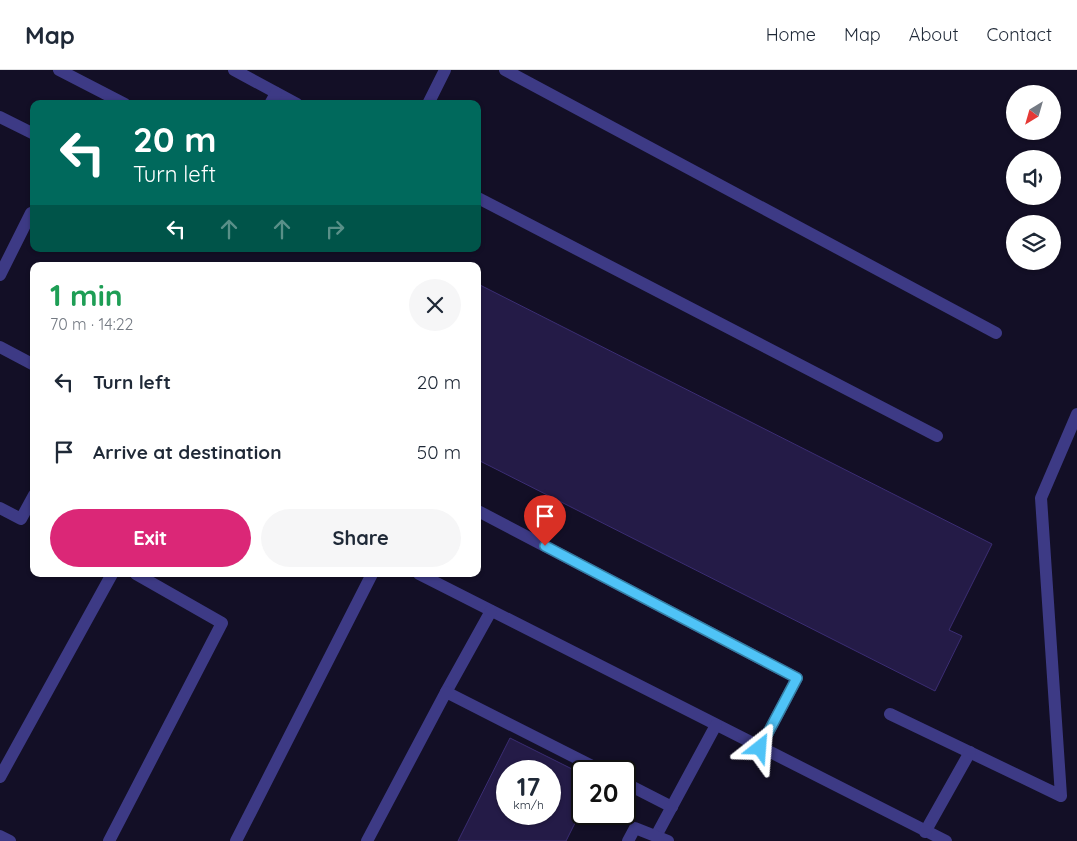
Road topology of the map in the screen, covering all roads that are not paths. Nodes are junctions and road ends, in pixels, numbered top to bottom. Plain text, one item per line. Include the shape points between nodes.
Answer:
1 (59, 70) edge
2 (234, 70) edge
3 (445, 70) edge
4 (505, 70) edge
5 (273, 98) edge
6 (117, 100) edge
7 (430, 100) edge
8 (0, 117) edge
9 (30, 132) edge
10 (481, 200) edge
11 (30, 215) edge
12 (0, 275) edge
13 (996, 333) dead end
14 (0, 347) edge
15 (30, 363) edge
16 (1077, 414) edge
17 (937, 436) dead end
18 (30, 502) edge
19 (0, 508) edge
20 (481, 512) edge
21 (110, 577) edge
22 (141, 577) edge
23 (370, 577) edge
24 (425, 577) edge
25 (491, 611) junction
26 (446, 692) junction
27 (890, 714) dead end
28 (716, 725) junction
29 (760, 748) junction
30 (970, 752) junction
31 (580, 760) edge
32 (0, 777) edge
33 (636, 789) edge
34 (672, 807) junction
35 (925, 832) junction
36 (0, 836) edge
37 (662, 839) edge
38 (10, 841) edge
39 (109, 841) edge
40 (236, 841) edge
41 (367, 841) edge
42 (628, 841) edge
43 (946, 841) edge

1 - 6 lane
2 - 5 lane
3 - 7 lane
4 - 13 lane
8 - 9 lane
10 - 17 lane
11 - 12 lane
14 - 15 lane
16 - 30 lane via 1042,498 1061,796
18 - 19 lane via 21,519
20 - 29 lane via 797,678
21 - 32 lane
22 - 39 lane via 222,623
23 - 40 lane
24 - 25 lane
25 - 26 lane
25 - 28 lane
26 - 31 lane
26 - 41 lane
27 - 30 lane
28 - 29 lane
28 - 34 lane
29 - 35 lane
30 - 35 lane
33 - 34 lane
34 - 37 lane
35 - 43 lane
36 - 38 lane
37 - 42 lane via 635,828

